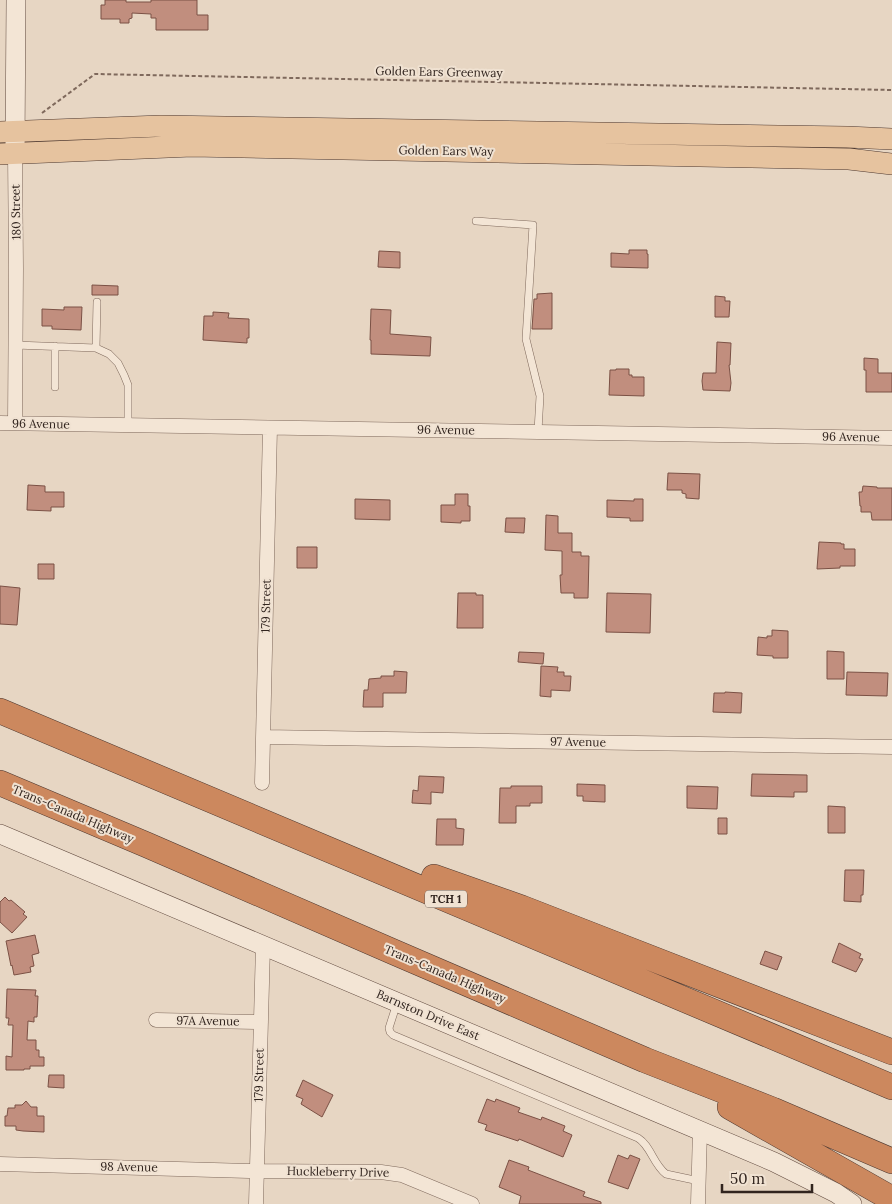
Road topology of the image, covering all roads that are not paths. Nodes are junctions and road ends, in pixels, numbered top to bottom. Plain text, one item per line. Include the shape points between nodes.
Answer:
1 (16, 0) edge
2 (10, 127) edge
3 (892, 139) edge
4 (7, 154) edge
5 (892, 164) edge
6 (476, 221) dead end
7 (98, 302) dead end
8 (16, 345) junction
9 (55, 346) junction
10 (96, 348) junction
11 (55, 387) dead end
12 (0, 423) edge
13 (14, 423) junction
14 (128, 425) junction
15 (270, 428) junction
16 (538, 432) junction
17 (892, 438) edge
18 (0, 710) edge
19 (264, 737) junction
20 (892, 747) edge
21 (168, 781) junction
22 (0, 783) edge
23 (262, 784) dead end
24 (0, 834) edge
25 (263, 946) junction
26 (397, 1002) junction
27 (806, 1019) junction
28 (156, 1020) dead end
29 (261, 1022) junction
30 (892, 1052) edge
31 (892, 1057) edge
32 (645, 1060) junction
33 (892, 1087) edge
34 (700, 1130) junction
35 (892, 1160) edge
36 (0, 1164) edge
37 (257, 1171) junction
38 (700, 1181) junction
39 (892, 1199) edge
40 (256, 1204) edge
41 (472, 1204) edge
42 (698, 1204) edge
43 (852, 1204) edge

1 - 2 street, 180 Street
2 - 3 main road, Golden Ears Way via 161,126
2 - 4 street, 180 Street
4 - 5 main road, Golden Ears Way via 192,146 849,159
4 - 8 street, 180 Street via 16,268
6 - 16 lane via 533,225 526,339 540,396
7 - 10 lane
8 - 9 lane
8 - 13 street, 180 Street
9 - 10 lane
9 - 11 lane
10 - 14 lane via 109,354 124,375 128,385
12 - 13 street, 96 Avenue
13 - 14 street, 96 Avenue
14 - 15 street, 96 Avenue
15 - 16 street, 96 Avenue
15 - 19 street, 179 Street
16 - 17 street, 96 Avenue
18 - 21 highway, TCH 1
19 - 20 street, 97 Avenue
19 - 23 street, 179 Street
21 - 27 highway via 522,908
21 - 33 highway, TCH 1
22 - 32 highway, Trans-Canada Highway
24 - 25 street, Barnston Drive East
25 - 26 street, Barnston Drive East
25 - 29 street, 179 Street
26 - 34 street, Barnston Drive East
26 - 38 lane via 389,1028 392,1035 638,1138 666,1174
27 - 30 highway
27 - 31 highway
28 - 29 street, 97A Avenue
29 - 37 street, 179 Street
32 - 35 highway, Trans-Canada Highway
32 - 39 highway
34 - 38 street
34 - 43 street, Barnston Drive East via 774,1162
36 - 37 street, 98 Avenue
37 - 40 street, 179 Street
37 - 41 street, Huckleberry Drive via 394,1173
38 - 42 street

